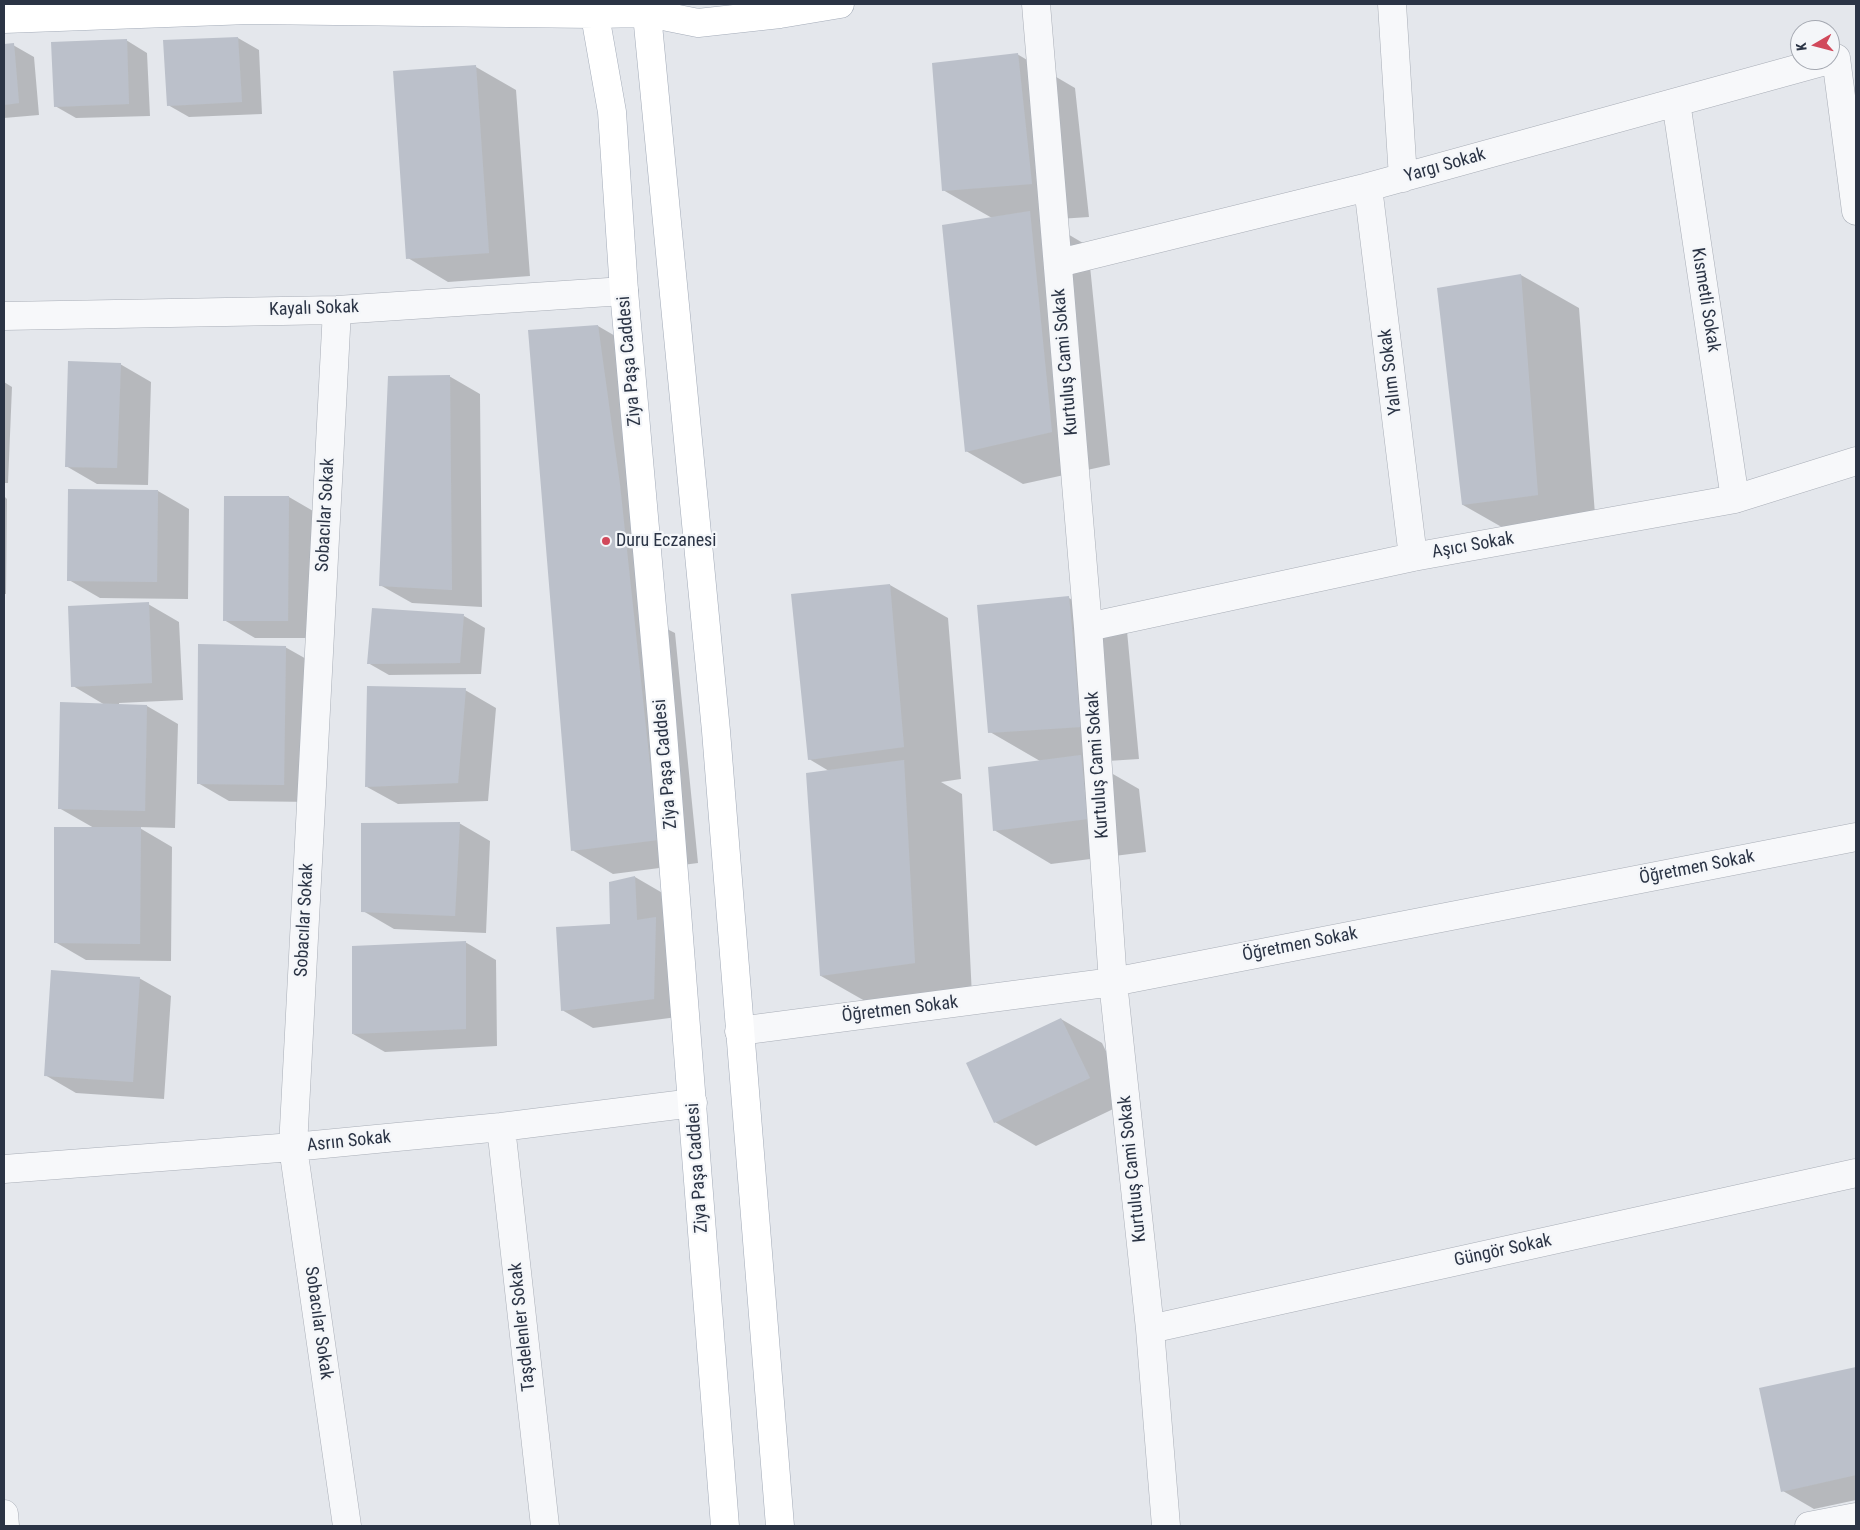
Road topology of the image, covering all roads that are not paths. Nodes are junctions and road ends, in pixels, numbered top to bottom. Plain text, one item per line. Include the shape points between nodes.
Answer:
1 (840, 4) edge
2 (1036, 4) edge
3 (1392, 4) edge
4 (647, 8) edge
5 (593, 9) edge
6 (4, 19) edge
7 (1794, 70) edge
8 (1839, 70) edge
9 (1676, 102) junction
10 (1403, 178) junction
11 (1368, 187) junction
12 (1856, 211) edge
13 (1058, 264) junction
14 (624, 291) junction
15 (337, 310) junction
16 (4, 316) edge
17 (1856, 461) edge
18 (1735, 499) junction
19 (1413, 557) junction
20 (1088, 627) junction
21 (1856, 837) edge
22 (1113, 982) junction
23 (739, 1031) junction
24 (693, 1103) junction
25 (501, 1127) junction
26 (293, 1147) junction
27 (4, 1169) edge
28 (1856, 1173) edge
29 (1150, 1329) junction
30 (4, 1514) edge
31 (1856, 1516) edge
32 (5, 1526) edge
33 (347, 1526) edge
34 (544, 1526) edge
35 (725, 1526) edge
36 (780, 1526) edge
37 (1166, 1526) edge
38 (1809, 1526) edge

1 - 4 main road via 698,23
2 - 13 street, Kurtuluş Cami Sokak
3 - 10 street
4 - 5 main road
4 - 23 main road via 716,731
5 - 6 main road via 249,10
5 - 14 main road, Ziya Paşa Caddesi via 612,112
7 - 9 street, Yargı Sokak
8 - 12 street
9 - 10 street, Yargı Sokak
9 - 18 street, Kısmetli Sokak
10 - 11 street, Yargı Sokak
11 - 13 street, Yargı Sokak
11 - 19 street, Yalım Sokak
13 - 20 street, Kurtuluş Cami Sokak
14 - 15 street, Kayalı Sokak
14 - 24 main road, Ziya Paşa Caddesi
15 - 16 street, Kayalı Sokak
15 - 26 street, Sobacılar Sokak
17 - 18 street, Aşıcı Sokak
18 - 19 street, Aşıcı Sokak
19 - 20 street, Aşıcı Sokak
20 - 22 street, Kurtuluş Cami Sokak
21 - 22 street, Öğretmen Sokak
22 - 23 street, Öğretmen Sokak
22 - 29 street, Kurtuluş Cami Sokak
23 - 36 main road
24 - 25 street, Asrın Sokak
24 - 35 main road, Ziya Paşa Caddesi
25 - 26 street, Asrın Sokak
25 - 34 street, Taşdelenler Sokak
26 - 27 street, Asrın Sokak
26 - 33 street, Sobacılar Sokak
28 - 29 street, Güngör Sokak
29 - 37 street, Kurtuluş Cami Sokak
30 - 32 street
31 - 38 street

